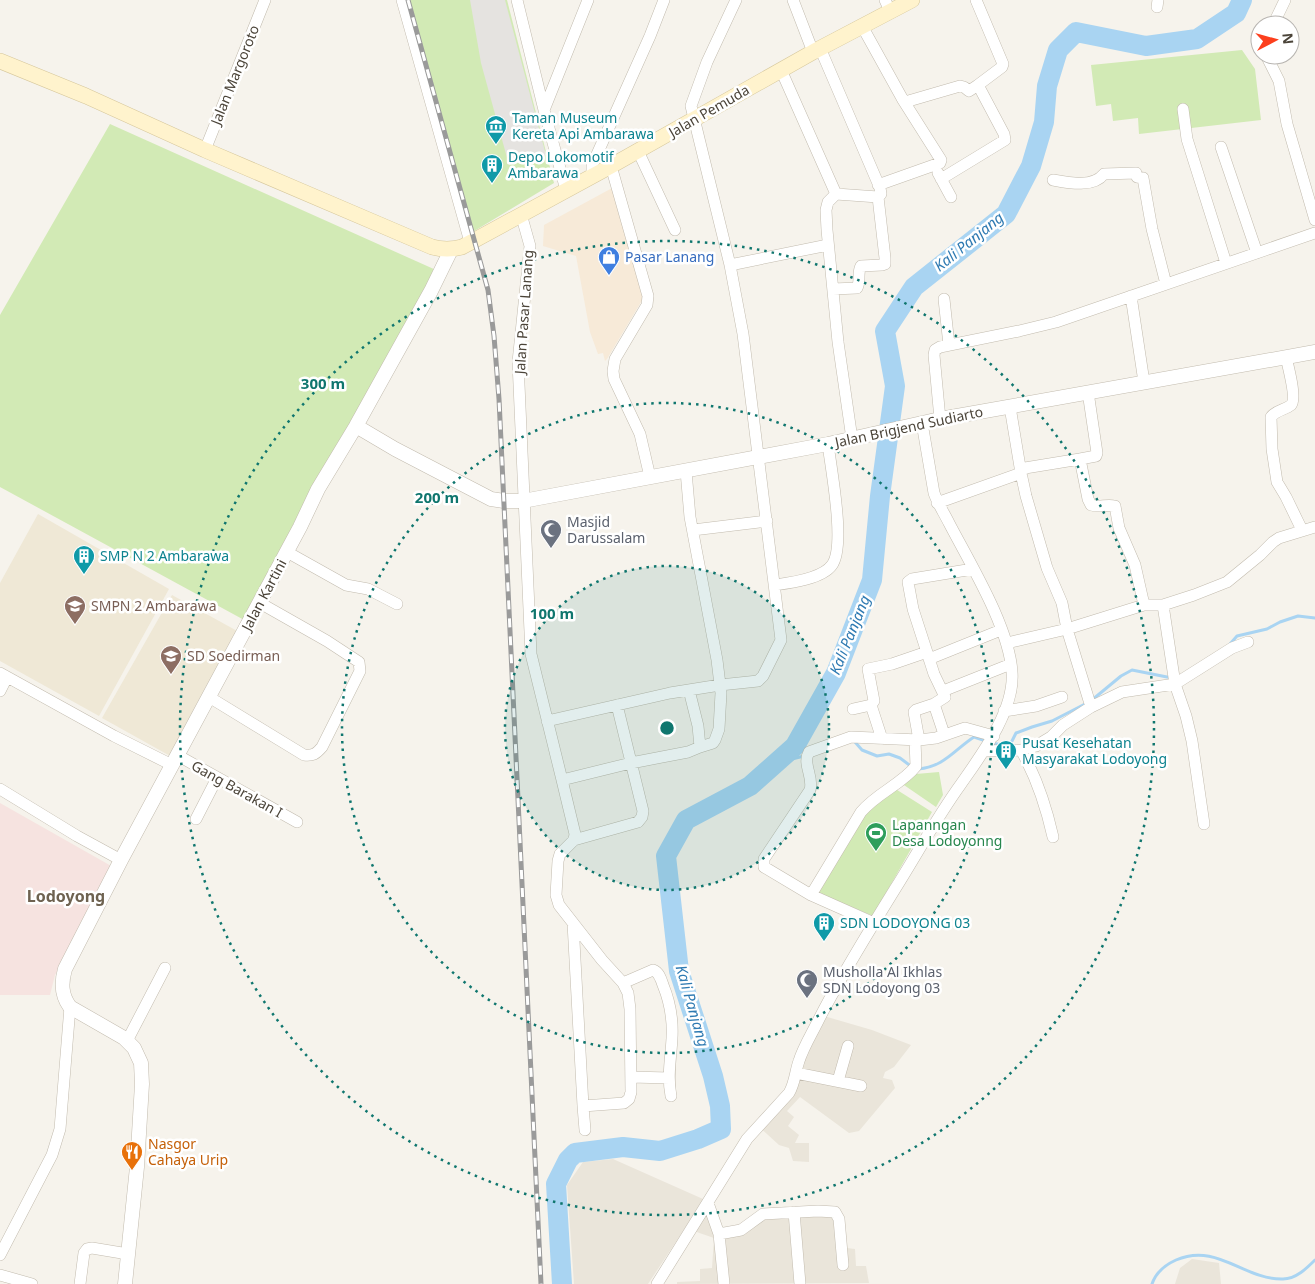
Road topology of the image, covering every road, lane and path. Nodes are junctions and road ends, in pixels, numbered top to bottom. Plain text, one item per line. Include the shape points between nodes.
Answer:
1 (265, 0) edge
2 (402, 0) edge
3 (517, 0) edge
4 (525, 0) edge
5 (588, 0) edge
6 (664, 0) edge
7 (736, 0) edge
8 (793, 0) edge
9 (912, 0) edge
10 (976, 0) edge
11 (1284, 0) edge
12 (887, 6) edge
13 (520, 12) junction
14 (1277, 15) edge
15 (862, 26) junction
16 (816, 50) junction
17 (0, 61) edge
18 (1271, 65) edge
19 (781, 70) junction
20 (978, 85) junction
21 (905, 102) junction
22 (1182, 109) dead end
23 (544, 110) junction
24 (694, 120) junction
25 (1221, 148) dead end
26 (206, 150) junction
27 (638, 151) junction
28 (934, 165) junction
29 (611, 166) junction
30 (592, 175) junction
31 (941, 179) junction
32 (1053, 180) dead end
33 (566, 190) junction
34 (878, 191) junction
35 (836, 194) junction
36 (951, 197) dead end
37 (521, 214) junction
38 (1315, 220) edge
39 (675, 230) dead end
40 (1315, 232) edge
41 (475, 239) junction
42 (828, 244) junction
43 (451, 250) junction
44 (1257, 253) junction
45 (1226, 263) junction
46 (730, 265) junction
47 (1166, 284) junction
48 (833, 290) junction
49 (1132, 296) junction
50 (944, 299) dead end
51 (949, 345) junction
52 (1315, 352) edge
53 (1286, 357) junction
54 (1144, 382) junction
55 (1088, 392) junction
56 (1010, 406) junction
57 (940, 419) junction
58 (922, 423) junction
59 (356, 426) junction
60 (858, 438) junction
61 (828, 444) junction
62 (758, 457) junction
63 (1080, 459) junction
64 (686, 471) junction
65 (1020, 473) junction
66 (650, 477) junction
67 (523, 501) junction
68 (937, 503) junction
69 (767, 521) junction
70 (1315, 527) edge
71 (693, 530) junction
72 (1302, 530) junction
73 (287, 552) junction
74 (973, 569) junction
75 (775, 585) junction
76 (260, 603) junction
77 (397, 604) dead end
78 (1144, 605) junction
79 (1163, 605) junction
80 (1067, 629) junction
81 (1001, 630) junction
82 (1248, 642) dead end
83 (1007, 643) junction
84 (928, 656) junction
85 (1011, 664) junction
86 (4, 675) edge
87 (1175, 684) junction
88 (720, 685) junction
89 (689, 690) junction
90 (0, 691) edge
91 (943, 691) junction
92 (209, 697) junction
93 (1062, 697) dead end
94 (934, 704) junction
95 (617, 705) junction
96 (871, 705) junction
97 (1091, 707) junction
98 (853, 709) dead end
99 (1004, 711) junction
100 (547, 721) junction
101 (944, 734) junction
102 (882, 739) junction
103 (917, 740) junction
104 (989, 743) junction
105 (700, 747) junction
106 (1021, 750) junction
107 (175, 760) junction
108 (631, 763) junction
109 (217, 778) junction
110 (562, 780) junction
111 (0, 789) edge
112 (196, 819) dead end
113 (297, 822) dead end
114 (1204, 824) dead end
115 (1053, 837) dead end
116 (574, 840) junction
117 (121, 860) junction
118 (811, 895) junction
119 (573, 923) junction
120 (874, 923) junction
121 (165, 968) dead end
122 (623, 983) junction
123 (70, 1007) junction
124 (127, 1041) junction
125 (848, 1046) dead end
126 (796, 1073) junction
127 (631, 1077) junction
128 (669, 1078) junction
129 (838, 1081) junction
130 (861, 1086) dead end
131 (671, 1096) dead end
132 (583, 1106) junction
133 (585, 1130) dead end
134 (708, 1203) junction
135 (794, 1212) junction
136 (719, 1234) junction
137 (128, 1254) junction
138 (0, 1255) edge
139 (843, 1265) dead end
140 (0, 1275) edge
141 (32, 1284) edge
142 (80, 1284) edge
143 (125, 1284) edge
144 (657, 1284) edge
145 (724, 1284) edge
146 (800, 1284) edge

1 - 26 street, Jalan Margoroto
2 - 41 street
3 - 13 street
4 - 13 street
5 - 23 street
6 - 30 street via 594,161
7 - 24 street via 691,106
8 - 16 street
9 - 12 main road, Jalan Pemuda
10 - 20 street via 1003,64
11 - 14 street
12 - 15 main road, Jalan Pemuda
13 - 23 street
15 - 16 main road, Jalan Pemuda
15 - 21 street
16 - 19 main road, Jalan Pemuda
16 - 34 street
17 - 26 main road
18 - 38 street via 1278,81
19 - 24 main road, Jalan Pemuda
19 - 35 street
20 - 21 street via 969,91 960,86
20 - 31 street via 1005,140
21 - 28 street via 941,160
22 - 45 street via 1187,139
23 - 33 street
24 - 27 main road, Jalan Pemuda
24 - 46 street
25 - 44 street
26 - 43 main road via 432,247
27 - 29 main road, Jalan Pemuda
27 - 39 street
28 - 31 street
28 - 34 street
29 - 30 main road, Jalan Pemuda
29 - 66 street via 648,296 647,305 615,359 612,371 640,434
30 - 33 main road, Jalan Pemuda
31 - 36 street
32 - 47 street via 1077,184 1099,180 1104,174 1136,173 1137,177 1143,178
33 - 37 main road, Jalan Pemuda
34 - 35 street
34 - 48 street via 885,264 861,266 857,288
35 - 42 street via 828,202 826,210
37 - 41 main road, Jalan Pemuda
37 - 67 street, Jalan Pasar Lanang via 530,246 518,362
40 - 44 street
41 - 43 main road, Jalan Pemuda
42 - 46 street
42 - 48 street
43 - 59 street, Jalan Kartini
44 - 45 street
45 - 47 street
46 - 62 street via 743,334
47 - 49 street
48 - 60 street
49 - 51 street via 1038,326
49 - 54 street
50 - 51 street
51 - 57 street via 940,346 934,356
52 - 53 street, Jalan Brigjend Sudiarto
53 - 54 street, Jalan Brigjend Sudiarto
53 - 72 street via 1294,398 1290,406 1271,417 1272,449 1277,482
54 - 55 street, Jalan Brigjend Sudiarto
55 - 56 street, Jalan Brigjend Sudiarto
55 - 63 street via 1097,453
56 - 57 street, Jalan Brigjend Sudiarto
56 - 65 street
57 - 58 street, Jalan Brigjend Sudiarto
58 - 60 street, Jalan Brigjend Sudiarto
58 - 68 street
59 - 67 street, Jalan Brigjend Sudiarto via 490,499
59 - 73 street, Jalan Kartini via 318,488
60 - 61 street, Jalan Brigjend Sudiarto
61 - 62 street, Jalan Brigjend Sudiarto
61 - 75 street via 838,526 832,565 804,581
62 - 64 street, Jalan Brigjend Sudiarto
62 - 69 street
63 - 65 street via 1026,468
63 - 78 street via 1090,505 1115,506 1119,528 1135,565
64 - 66 street, Jalan Brigjend Sudiarto
64 - 71 street
65 - 68 street
65 - 80 street via 1040,546 1062,603
66 - 67 street, Jalan Brigjend Sudiarto
67 - 100 street, Jalan Pasar Lanang via 531,654
68 - 74 street
69 - 71 street
69 - 75 street
70 - 72 street
71 - 88 street
72 - 79 street via 1273,542 1227,582
73 - 76 street, Jalan Kartini
73 - 77 street via 346,585 368,589
74 - 81 street
74 - 84 street via 912,578 908,582
75 - 88 street via 781,640 763,676 758,681
76 - 92 street, Jalan Kartini
76 - 92 street via 359,662 360,671 326,739 317,753 304,755
78 - 79 street
78 - 80 street
79 - 87 street
80 - 83 street
80 - 97 street
81 - 83 street
81 - 84 street
82 - 87 street via 1232,648
83 - 85 street
84 - 91 street
84 - 96 street via 868,669 874,701
85 - 91 street
85 - 99 street via 1013,686
86 - 90 street
86 - 107 street, Gang Barakan I via 114,736
87 - 97 street via 1122,692
87 - 114 street via 1192,741
88 - 89 street
88 - 105 street via 719,729 713,743
89 - 95 street
89 - 105 street
91 - 94 street via 945,697
92 - 107 street, Jalan Kartini
93 - 99 street via 1036,706
94 - 101 street
94 - 103 street via 914,712
95 - 100 street
95 - 108 street
96 - 98 street
96 - 102 street
97 - 106 street via 1062,725 1044,742
99 - 104 street
100 - 110 street, Jalan Pasar Lanang
101 - 103 street
101 - 104 street via 965,728
102 - 103 street
102 - 118 street via 851,737 807,754 810,790 763,863 766,869
103 - 118 street via 913,770 861,812
104 - 106 street
104 - 120 street via 948,802
105 - 108 street
106 - 115 street via 1039,785
107 - 109 street, Gang Barakan I
107 - 117 street, Jalan Kartini
108 - 110 street
108 - 116 street via 643,811 641,819
109 - 112 street
109 - 113 street, Gang Barakan I
110 - 116 street, Jalan Pasar Lanang
111 - 117 street
116 - 119 street via 560,854 556,895 558,905
117 - 123 street, Jalan Kartini via 65,969 62,987
118 - 120 street
119 - 122 street
119 - 132 street
120 - 126 street via 818,1021
121 - 124 street
122 - 127 street via 630,1009
122 - 128 street via 653,970 658,973 668,997 672,1023
123 - 124 street
123 - 138 street via 60,1128 52,1155
124 - 137 street via 141,1063 142,1084
125 - 129 street
126 - 129 street
126 - 134 street via 789,1093 747,1139
127 - 128 street
127 - 132 street via 629,1099 624,1103
128 - 131 street
129 - 130 street
132 - 133 street
134 - 136 street
134 - 144 street
135 - 136 street via 763,1214 741,1230
135 - 139 street via 834,1212 839,1219
135 - 146 street
136 - 145 street
137 - 142 street via 88,1249 84,1254
137 - 143 street
140 - 141 street

